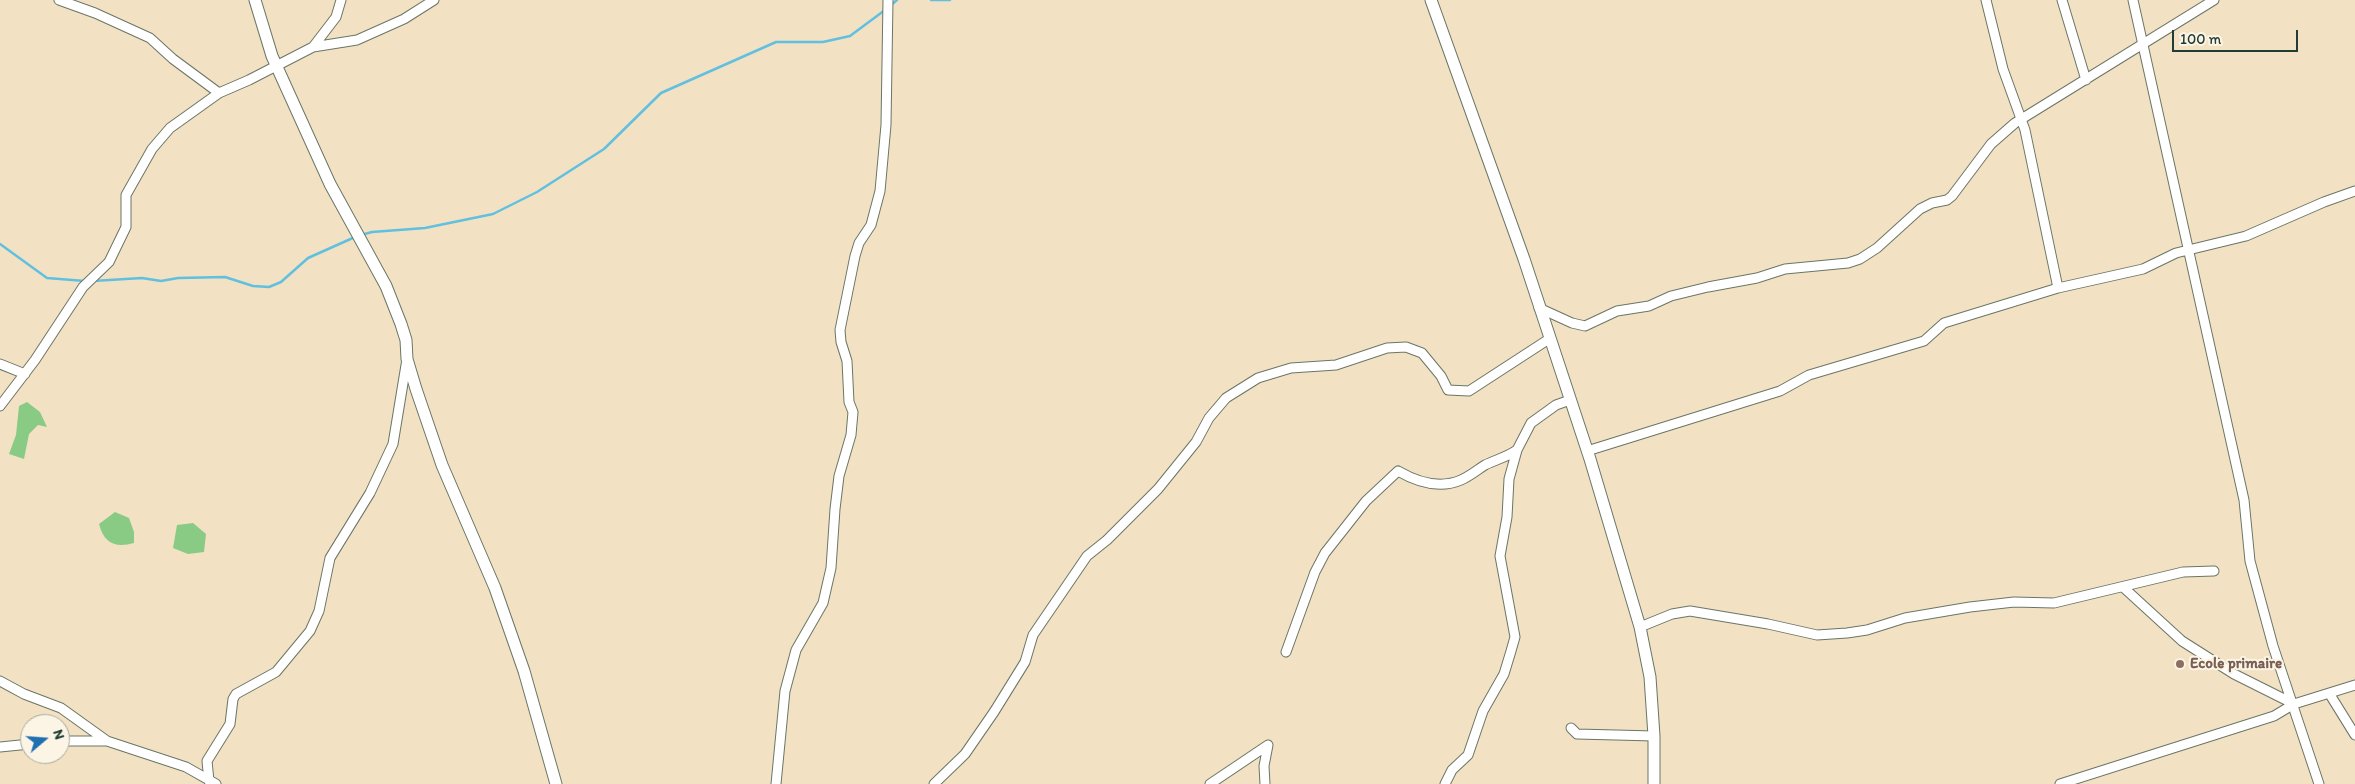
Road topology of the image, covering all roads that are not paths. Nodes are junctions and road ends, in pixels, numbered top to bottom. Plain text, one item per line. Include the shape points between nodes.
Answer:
1 (59, 0) edge
2 (254, 0) edge
3 (340, 0) edge
4 (434, 0) edge
5 (888, 0) edge
6 (1431, 0) edge
7 (1986, 0) edge
8 (2062, 0) edge
9 (2133, 0) edge
10 (2214, 0) edge
11 (2144, 44) junction
12 (313, 47) junction
13 (277, 66) junction
14 (2086, 80) junction
15 (219, 94) junction
16 (2021, 119) junction
17 (2355, 191) edge
18 (2189, 250) junction
19 (2058, 288) junction
20 (1539, 308) junction
21 (1549, 339) junction
22 (407, 359) junction
23 (0, 364) edge
24 (25, 374) junction
25 (1570, 400) junction
26 (0, 406) edge
27 (1517, 450) junction
28 (1588, 451) junction
29 (2214, 570) dead end
30 (2123, 587) junction
31 (1640, 627) junction
32 (1286, 652) dead end
33 (0, 681) edge
34 (2355, 685) edge
35 (2329, 693) junction
36 (2294, 704) junction
37 (1571, 728) dead end
38 (2355, 735) edge
39 (1654, 736) junction
40 (107, 741) junction
41 (70, 742) edge
42 (20, 745) edge
43 (0, 747) edge
44 (213, 782) edge
45 (556, 784) edge
46 (776, 784) edge
47 (934, 784) edge
48 (1210, 784) edge
49 (1265, 784) edge
50 (1445, 784) edge
51 (1654, 784) edge
52 (2060, 784) edge
53 (2319, 784) edge

1 - 15 street via 150,38
2 - 13 street
3 - 12 street via 336,17
4 - 12 street via 404,20 357,40
5 - 46 street via 882,172 871,225 855,256 840,330 847,361 849,402 854,412 851,435 839,476 831,568 823,603 796,650 785,691
6 - 20 street via 1490,160
7 - 16 street via 2003,69
8 - 14 street
9 - 11 street
10 - 11 street
11 - 14 street
11 - 18 street
12 - 13 street
13 - 15 street
13 - 22 street via 337,199 386,286 406,340
14 - 16 street
15 - 24 street via 170,128 152,149 126,195 126,227 117,250 83,287
16 - 19 street
16 - 20 street via 1991,144 1952,196 1916,212 1877,248 1860,259 1785,270 1678,294 1649,306 1617,311 1586,326
17 - 18 street via 2246,236
18 - 19 street via 2144,269
18 - 36 street via 2244,500 2250,561
19 - 28 street via 1944,323 1924,340 1809,375 1780,391
20 - 21 street
21 - 25 street
21 - 47 street via 1469,391 1448,390 1422,353 1406,347 1388,348 1336,365 1291,368 1258,378 1226,398 1158,489 1087,556 1033,635 1025,662 994,712 965,754
22 - 44 street via 394,444 370,493 330,558 319,611 310,631 276,672 236,694 230,724 207,761
22 - 45 street via 442,465 495,588 524,671
23 - 24 street
24 - 26 street
25 - 27 street via 1556,405 1531,423
25 - 28 street
27 - 32 street via 1446,485 1428,483 1398,471 1366,501 1325,553
27 - 50 street via 1509,480 1508,517 1500,556 1515,637 1512,652 1504,674 1483,711 1468,755 1452,770
28 - 31 street
29 - 30 street via 2183,572
30 - 31 street via 2054,603 2014,602 1905,618 1847,633 1817,635 1690,611 1672,614
30 - 36 street via 2182,641 2234,674
31 - 39 street via 1650,677
33 - 40 street via 61,708
34 - 35 street
35 - 36 street
35 - 38 street
36 - 52 street via 2274,716
36 - 53 street
37 - 39 street via 1577,734
39 - 51 street
40 - 41 street
40 - 44 street via 186,767
42 - 43 street
48 - 49 street via 1268,745

